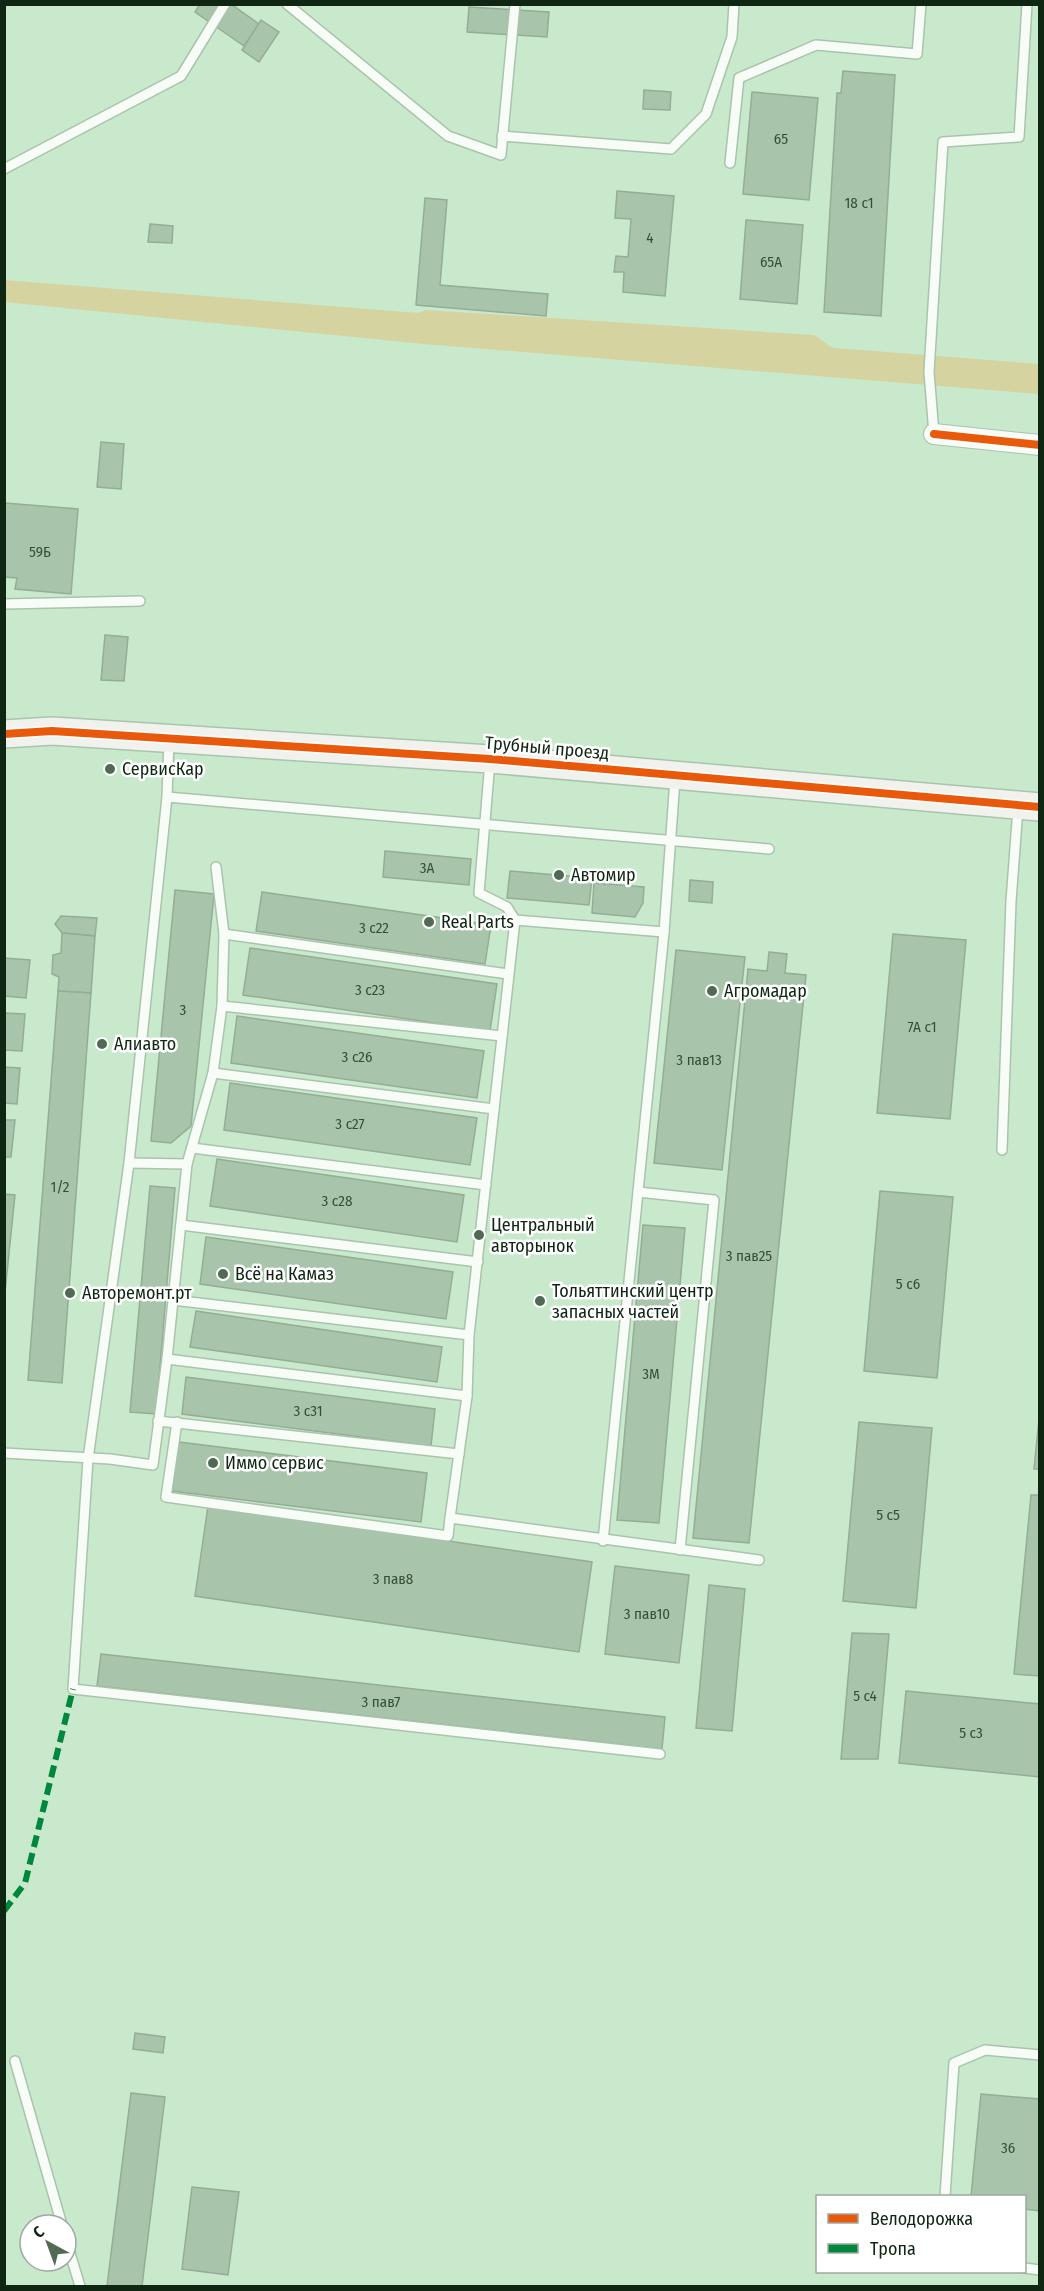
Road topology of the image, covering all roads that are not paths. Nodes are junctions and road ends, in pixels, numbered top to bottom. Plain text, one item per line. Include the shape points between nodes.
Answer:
1 (225, 4) edge
2 (286, 4) edge
3 (515, 4) edge
4 (734, 4) edge
5 (921, 4) edge
6 (1027, 4) edge
7 (502, 135) junction
8 (730, 163) dead end
9 (4, 169) edge
10 (933, 434) joint
11 (1040, 445) edge
12 (140, 601) dead end
13 (4, 604) edge
14 (4, 721) edge
15 (52, 731) junction
16 (4, 734) edge
17 (170, 738) junction
18 (490, 759) junction
19 (675, 774) junction
20 (167, 797) junction
21 (1029, 806) edge
22 (485, 826) junction
23 (670, 841) junction
24 (769, 849) dead end
25 (216, 867) dead end
26 (515, 920) junction
27 (664, 932) junction
28 (224, 934) junction
29 (508, 974) junction
30 (222, 1006) junction
31 (502, 1036) junction
32 (213, 1073) junction
33 (494, 1110) junction
34 (192, 1148) junction
35 (1002, 1150) dead end
36 (129, 1163) junction
37 (187, 1164) junction
38 (486, 1185) junction
39 (638, 1192) junction
40 (181, 1225) junction
41 (478, 1262) junction
42 (173, 1300) junction
43 (470, 1335) junction
44 (167, 1359) junction
45 (466, 1395) junction
46 (158, 1421) junction
47 (177, 1422) junction
48 (4, 1453) edge
49 (459, 1454) junction
50 (88, 1459) junction
51 (450, 1518) junction
52 (603, 1541) junction
53 (680, 1550) junction
54 (759, 1560) dead end
55 (660, 1754) dead end
56 (1040, 2055) edge
57 (15, 2061) dead end
58 (945, 2195) edge
59 (59, 2213) edge

1 - 9 lane via 181,76
2 - 7 lane via 448,136 501,155
3 - 7 lane
4 - 7 lane via 732,37 706,114 671,149
5 - 8 lane via 917,54 816,45 739,78
6 - 10 lane via 1018,137 943,142 929,372
10 - 11 street
12 - 13 lane
14 - 15 street
15 - 16 street
15 - 17 street, Трубный проезд
17 - 18 street, Трубный проезд
17 - 20 lane
18 - 19 street, Трубный проезд
18 - 22 lane
19 - 21 street, Трубный проезд
19 - 23 lane
20 - 22 lane
20 - 36 lane
21 - 35 lane via 1011,901
22 - 23 lane
22 - 26 lane via 479,893 507,907
23 - 24 lane
23 - 27 lane
25 - 28 lane
26 - 27 lane
26 - 29 lane
27 - 39 lane
28 - 29 lane
28 - 30 lane
29 - 31 lane
30 - 31 lane
30 - 32 lane
31 - 33 lane
32 - 33 lane
32 - 34 lane
33 - 38 lane
34 - 37 lane
34 - 38 lane
36 - 37 lane
36 - 50 lane
37 - 40 lane
38 - 41 lane
39 - 52 lane
39 - 53 lane via 714,1200
40 - 41 lane
40 - 42 lane
41 - 43 lane
42 - 43 lane
42 - 44 lane
43 - 45 lane
44 - 45 lane
44 - 46 lane
45 - 49 lane
46 - 47 lane
46 - 50 lane via 153,1465
47 - 49 lane
47 - 51 lane via 166,1497 448,1536
48 - 50 lane
49 - 51 lane
50 - 55 lane via 73,1689
51 - 52 lane
52 - 53 lane
53 - 54 lane
56 - 58 lane via 985,2050 954,2063
57 - 59 lane

